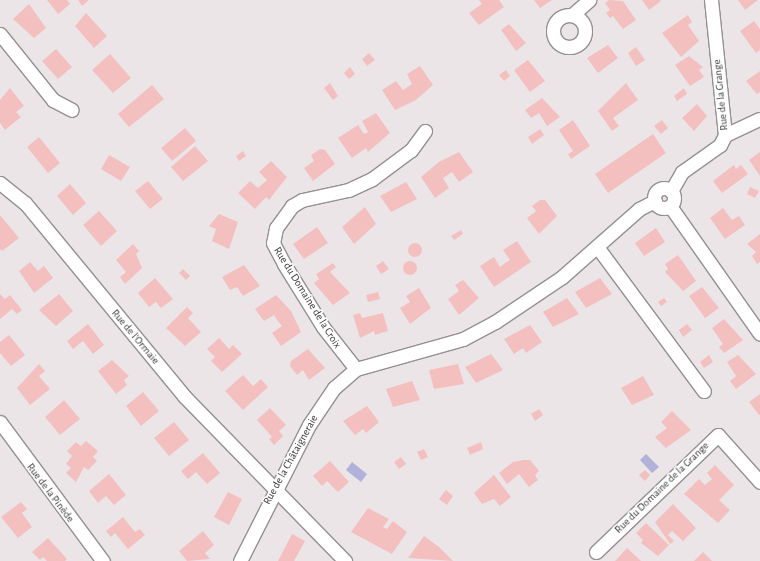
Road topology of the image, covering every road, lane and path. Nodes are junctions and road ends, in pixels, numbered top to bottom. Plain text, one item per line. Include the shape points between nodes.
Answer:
1 (589, 0) edge
2 (711, 0) edge
3 (572, 15) dead end
4 (0, 34) edge
5 (72, 110) dead end
6 (760, 119) edge
7 (425, 131) dead end
8 (725, 135) junction
9 (0, 183) edge
10 (671, 190) junction
11 (655, 201) junction
12 (670, 206) junction
13 (598, 248) junction
14 (760, 334) edge
15 (356, 369) junction
16 (704, 391) dead end
17 (0, 422) edge
18 (760, 482) edge
19 (273, 491) junction
20 (596, 552) dead end
21 (103, 561) edge
22 (240, 561) edge
23 (345, 561) edge

1 - 3 street
2 - 8 street, Rue de la Grange
4 - 5 street via 53,100
6 - 8 street
7 - 15 street, Rue du Domaine de la Croix via 411,150 372,179 348,190 302,200 292,206 276,228 273,243 284,264 323,327
8 - 10 street, Rue de la Grange via 720,145 682,172
9 - 19 street, Rue de l'Ormaie via 25,203 179,390
10 - 11 street via 658,190
10 - 12 street via 674,198
11 - 12 street via 661,208
11 - 13 street via 639,209
12 - 14 street
13 - 15 street via 513,310 463,339
13 - 16 street
15 - 19 street, Rue de la Châtaigneraie via 334,388 309,425
17 - 21 street, Rue de la Pinède
18 - 20 street, Rue du Domaine de la Grange via 718,435
19 - 22 street, Rue de la Châtaigneraie
19 - 23 street, Rue de l'Ormaie

